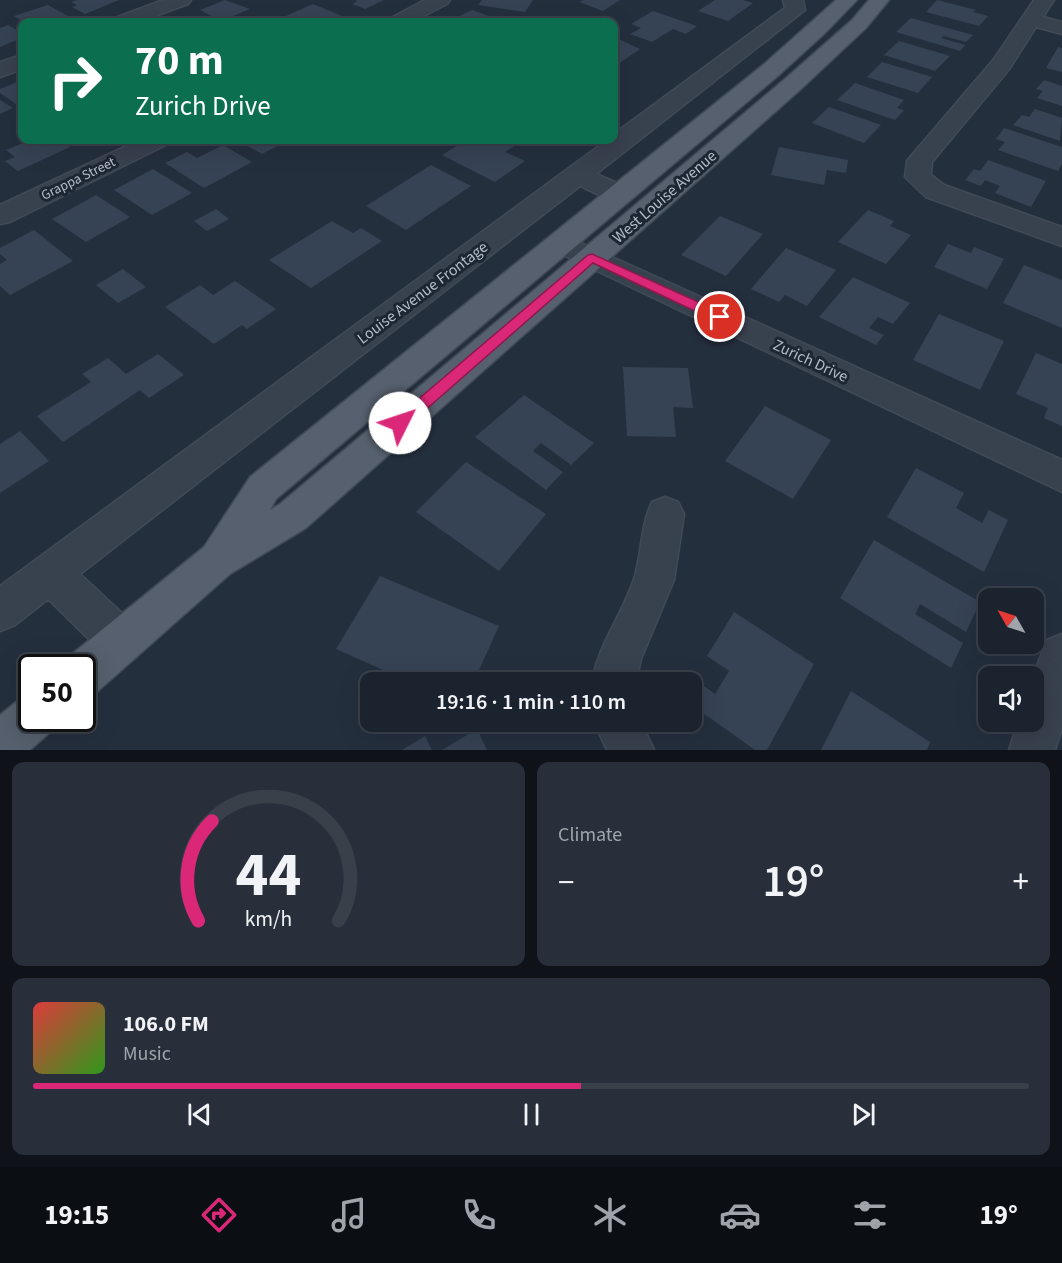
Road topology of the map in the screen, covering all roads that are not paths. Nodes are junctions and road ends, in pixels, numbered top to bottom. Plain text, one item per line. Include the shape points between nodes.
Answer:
1 (181, 0) edge
2 (440, 0) edge
3 (847, 0) edge
4 (879, 0) edge
5 (1044, 0) edge
6 (794, 5) edge
7 (133, 18) edge
8 (406, 18) edge
9 (1032, 20) junction
10 (1062, 28) edge
11 (18, 63) edge
12 (0, 70) edge
13 (618, 143) edge
14 (149, 144) edge
15 (617, 144) edge
16 (577, 175) junction
17 (620, 194) junction
18 (0, 216) edge
19 (1062, 237) edge
20 (561, 243) junction
21 (592, 258) junction
22 (1062, 477) edge
23 (665, 514) dead end
24 (216, 561) junction
25 (50, 573) junction
26 (0, 610) edge
27 (122, 642) junction
28 (1062, 655) edge
29 (96, 663) edge
30 (616, 672) edge
31 (18, 730) edge
32 (622, 732) edge
33 (0, 746) edge
34 (631, 750) edge
35 (1032, 750) edge

1 - 7 street
2 - 8 street
3 - 17 main road, West Louise Avenue via 809,37
4 - 21 main road, West Louise Avenue via 859,24 793,84
5 - 9 street
6 - 13 street, Louise Avenue Frontage
9 - 10 street
9 - 19 street via 1002,63 920,161 918,177 935,191
11 - 12 street
14 - 18 street, Grappa Street
15 - 16 street, Louise Avenue Frontage
16 - 17 street
16 - 25 street, Louise Avenue Frontage
17 - 20 main road, West Louise Avenue
20 - 21 street, Zurich Drive
20 - 24 main road, West Louise Avenue via 264,488
21 - 22 street, Zurich Drive
21 - 24 main road, West Louise Avenue via 293,516
23 - 30 street via 654,580
24 - 27 main road, West Louise Avenue
25 - 26 street, Louise Avenue Frontage
25 - 27 street
27 - 29 main road, West Louise Avenue
28 - 35 street
31 - 33 main road
32 - 34 street

